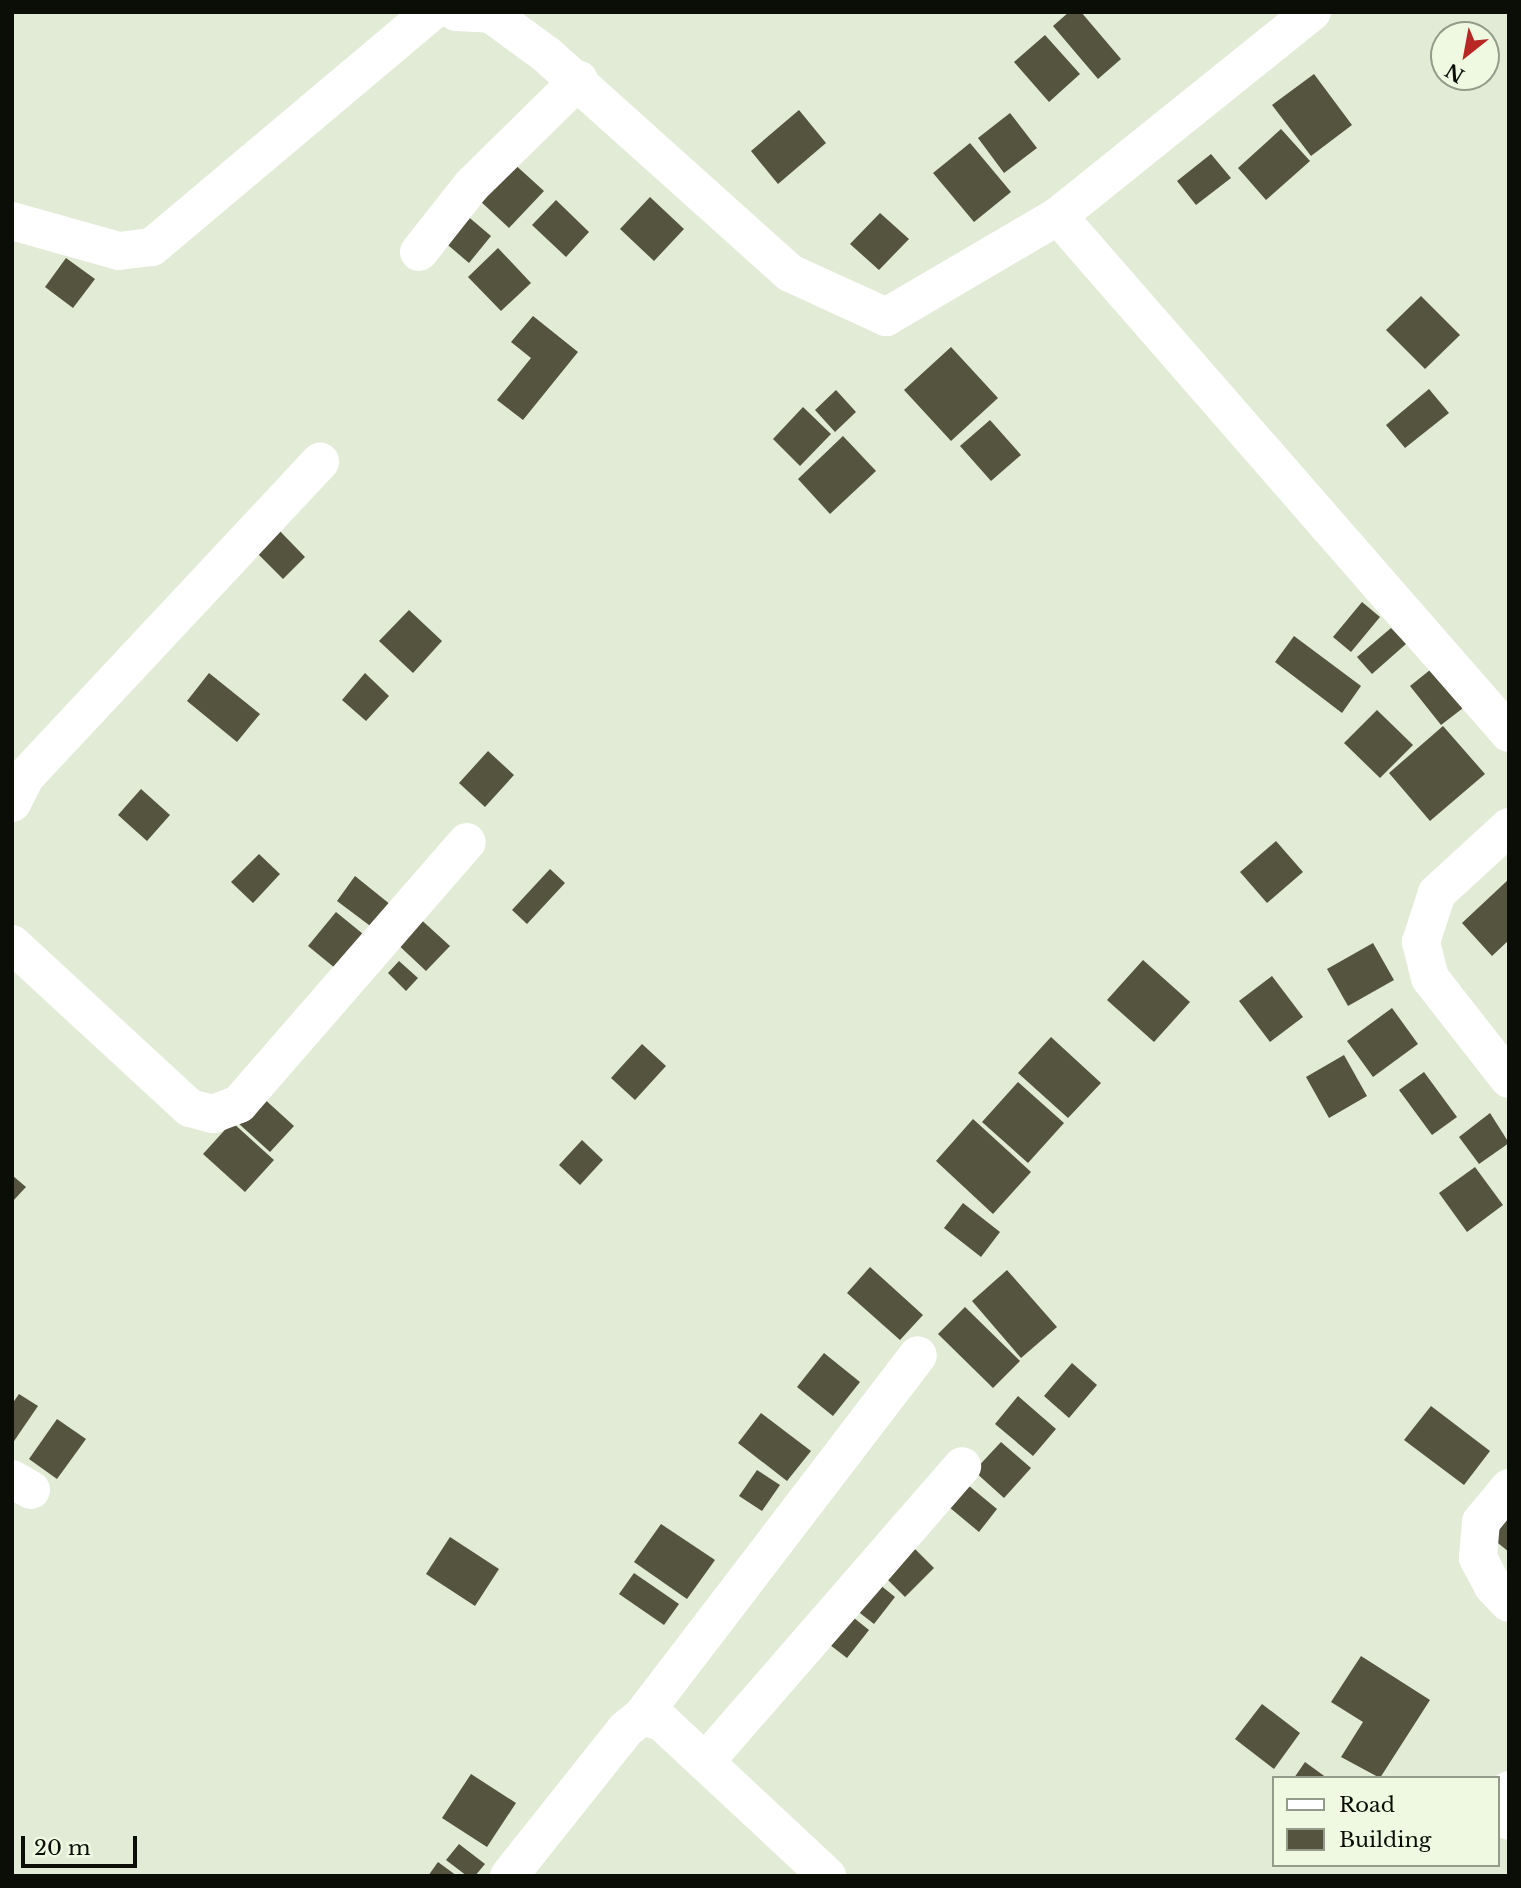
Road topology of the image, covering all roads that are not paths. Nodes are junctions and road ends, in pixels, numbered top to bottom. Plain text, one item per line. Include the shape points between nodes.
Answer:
1 (431, 12) edge
2 (456, 12) edge
3 (1312, 12) edge
4 (579, 80) junction
5 (1058, 216) junction
6 (12, 221) edge
7 (419, 253) dead end
8 (320, 462) dead end
9 (1509, 733) edge
10 (12, 803) edge
11 (1509, 827) edge
12 (467, 842) dead end
13 (12, 944) edge
14 (1509, 1079) edge
15 (918, 1356) dead end
16 (962, 1466) dead end
17 (1509, 1488) edge
18 (1509, 1603) edge
19 (642, 1716) junction
20 (705, 1762) junction
21 (1509, 1790) edge
22 (1509, 1821) edge
23 (509, 1876) edge
24 (827, 1876) edge

1 - 6 street via 152,247 119,251
2 - 4 street via 491,14
3 - 5 street
4 - 5 street via 790,273 886,317
4 - 7 street via 472,185
5 - 9 street
8 - 10 street via 25,777
11 - 14 street via 1437,893 1421,943 1430,978
12 - 13 street via 239,1104 213,1114 190,1108
15 - 19 street
16 - 20 street
17 - 18 street via 1480,1522 1478,1558
19 - 20 street via 662,1722
19 - 23 street via 626,1729
20 - 24 street
21 - 22 street via 1505,1797

